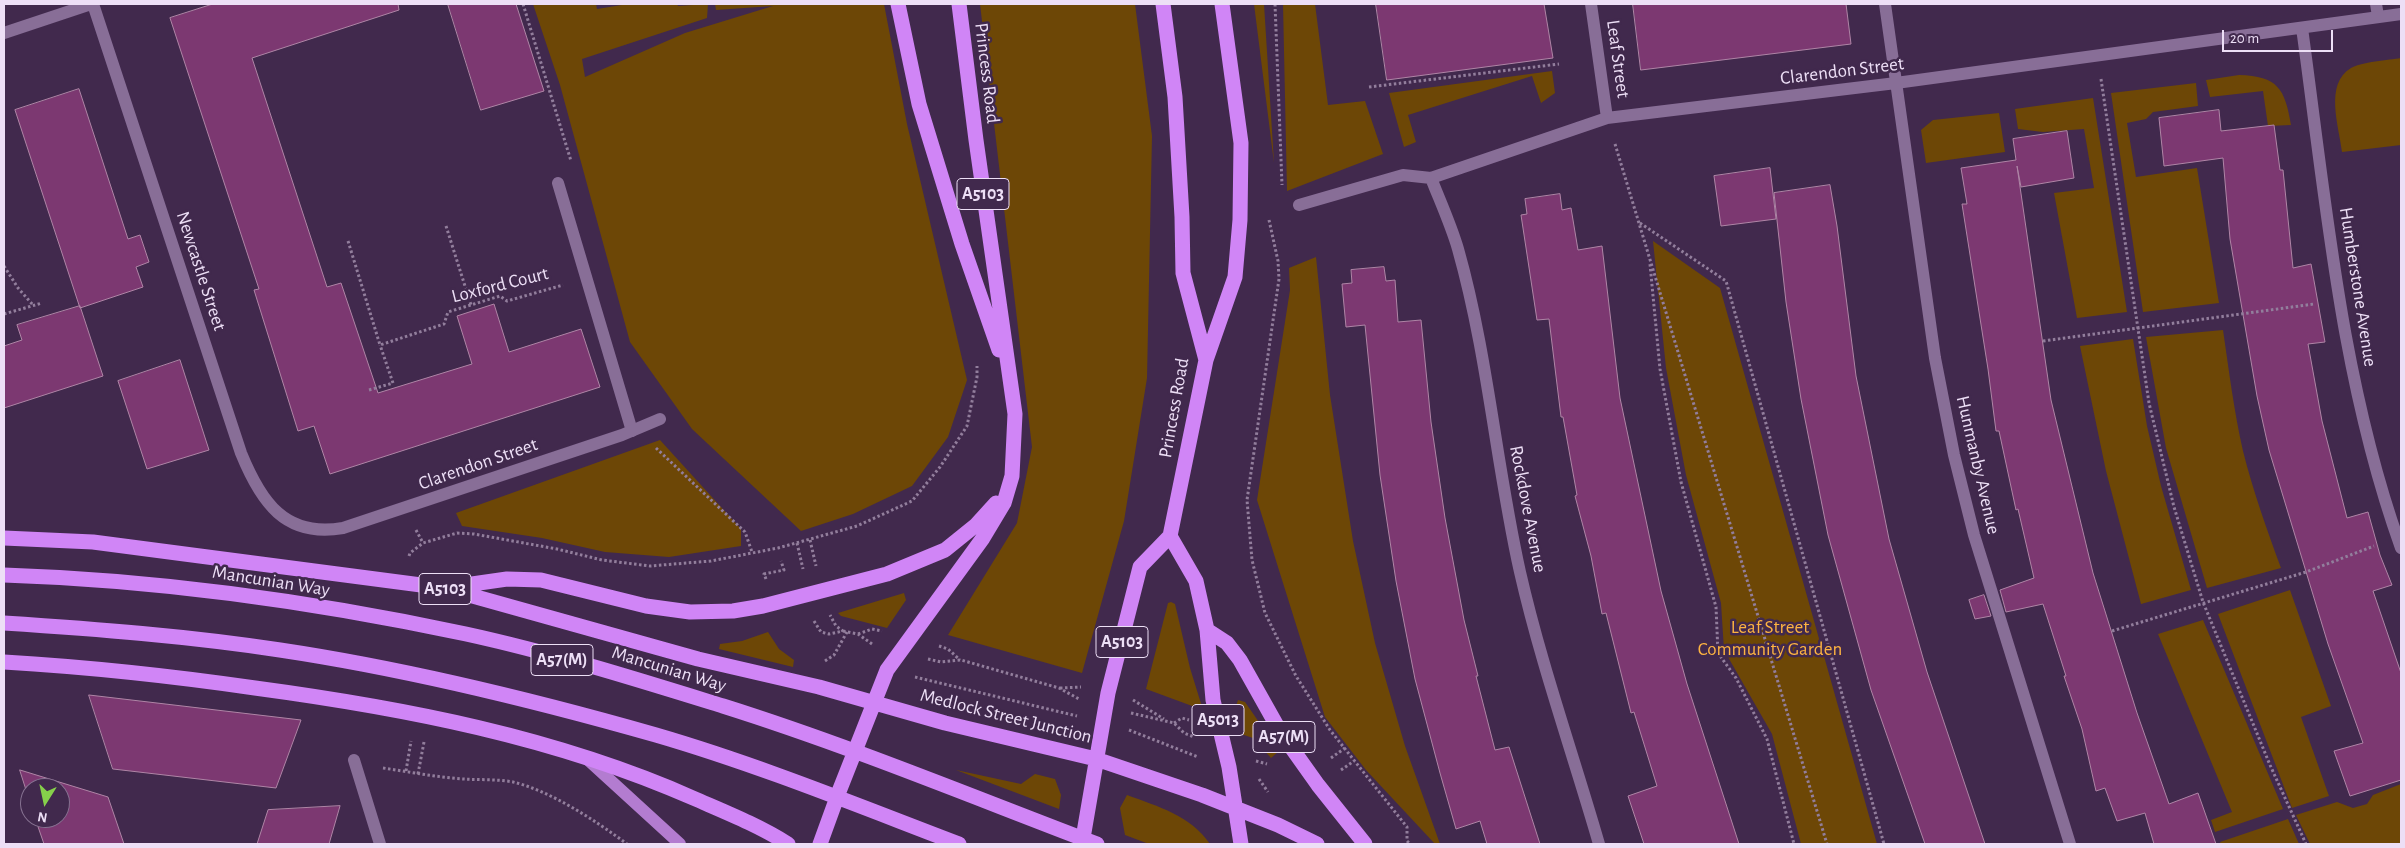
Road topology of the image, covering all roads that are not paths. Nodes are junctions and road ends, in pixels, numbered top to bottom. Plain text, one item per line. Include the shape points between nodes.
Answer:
1 (92, 4) edge
2 (898, 4) edge
3 (959, 4) edge
4 (1163, 4) edge
5 (1222, 4) edge
6 (1592, 4) edge
7 (1885, 4) edge
8 (2377, 10) edge
9 (2401, 14) edge
10 (2302, 28) junction
11 (4, 33) edge
12 (1896, 83) junction
13 (1607, 118) junction
14 (1431, 178) junction
15 (558, 183) dead end
16 (1299, 205) dead end
17 (1206, 360) junction
18 (1011, 383) junction
19 (660, 418) dead end
20 (637, 428) junction
21 (1012, 476) junction
22 (304, 527) joint
23 (1170, 536) junction
24 (4, 538) edge
25 (2401, 548) edge
26 (4, 574) edge
27 (444, 588) junction
28 (4, 623) edge
29 (1207, 630) junction
30 (4, 662) edge
31 (875, 703) junction
32 (585, 758) junction
33 (1096, 759) junction
34 (356, 766) road end
35 (1236, 810) junction
36 (380, 844) edge
37 (680, 844) edge
38 (788, 844) edge
39 (820, 844) edge
40 (959, 844) edge
41 (1082, 844) edge
42 (1097, 844) edge
43 (1241, 844) edge
44 (1317, 844) edge
45 (1365, 844) edge
46 (1599, 844) edge
47 (2070, 844) edge

1 - 11 street
1 - 22 street, Newcastle Street via 252,481 265,501 287,521
2 - 18 highway via 919,104 962,244
3 - 18 highway, Princess Road / A5103
4 - 17 highway, Princess Road via 1175,97 1183,273
5 - 17 highway via 1241,144 1240,220 1235,277
6 - 13 street, Leaf Street
7 - 12 street, Hunmanby Avenue
8 - 9 street, Clarendon Street
8 - 10 street, Clarendon Street
10 - 12 street, Clarendon Street
10 - 25 street, Humberstone Avenue via 2341,313 2366,432
12 - 13 street, Clarendon Street
12 - 47 street, Hunmanby Avenue via 1935,358 1954,455 1974,535
13 - 14 street, Clarendon Street
14 - 16 street, Clarendon Street via 1403,175
14 - 46 street, Rockdove Avenue via 1457,247 1477,324 1502,485 1537,640
15 - 20 street
17 - 23 highway, Princess Road
18 - 21 highway, Princess Road / A5103 via 1015,414
19 - 20 street, Clarendon Street
20 - 22 street, Clarendon Street via 343,528
21 - 27 highway via 976,525 945,550 887,574 764,606 690,612 646,606 540,580 507,579
21 - 31 highway, Princess Road / A5103 via 1004,503 983,538 887,670
23 - 29 highway via 1196,581
23 - 33 highway, A5103 via 1140,567 1108,693
24 - 27 highway, Mancunian Way / A5103 via 93,542
26 - 42 highway, Mancunian Way / A57(M) via 178,587 467,634 726,707 878,760
27 - 31 highway, Mancunian Way / A5103 via 698,659
28 - 40 highway, A57(M) via 96,629 280,650 462,685 658,736 753,767
29 - 35 highway, A5013 via 1213,700
29 - 45 highway, A57(M) via 1226,643 1240,660 1281,733
30 - 32 highway via 179,677 384,707 455,722
31 - 33 highway, Medlock Street Junction / A5103
31 - 39 highway, A5103
32 - 37 main road
32 - 38 highway via 661,784 758,827
33 - 35 highway, Medlock Street Junction / A5103
33 - 41 highway, A5103
34 - 36 street
35 - 43 highway, A5013
35 - 44 highway, Medlock Street Junction

